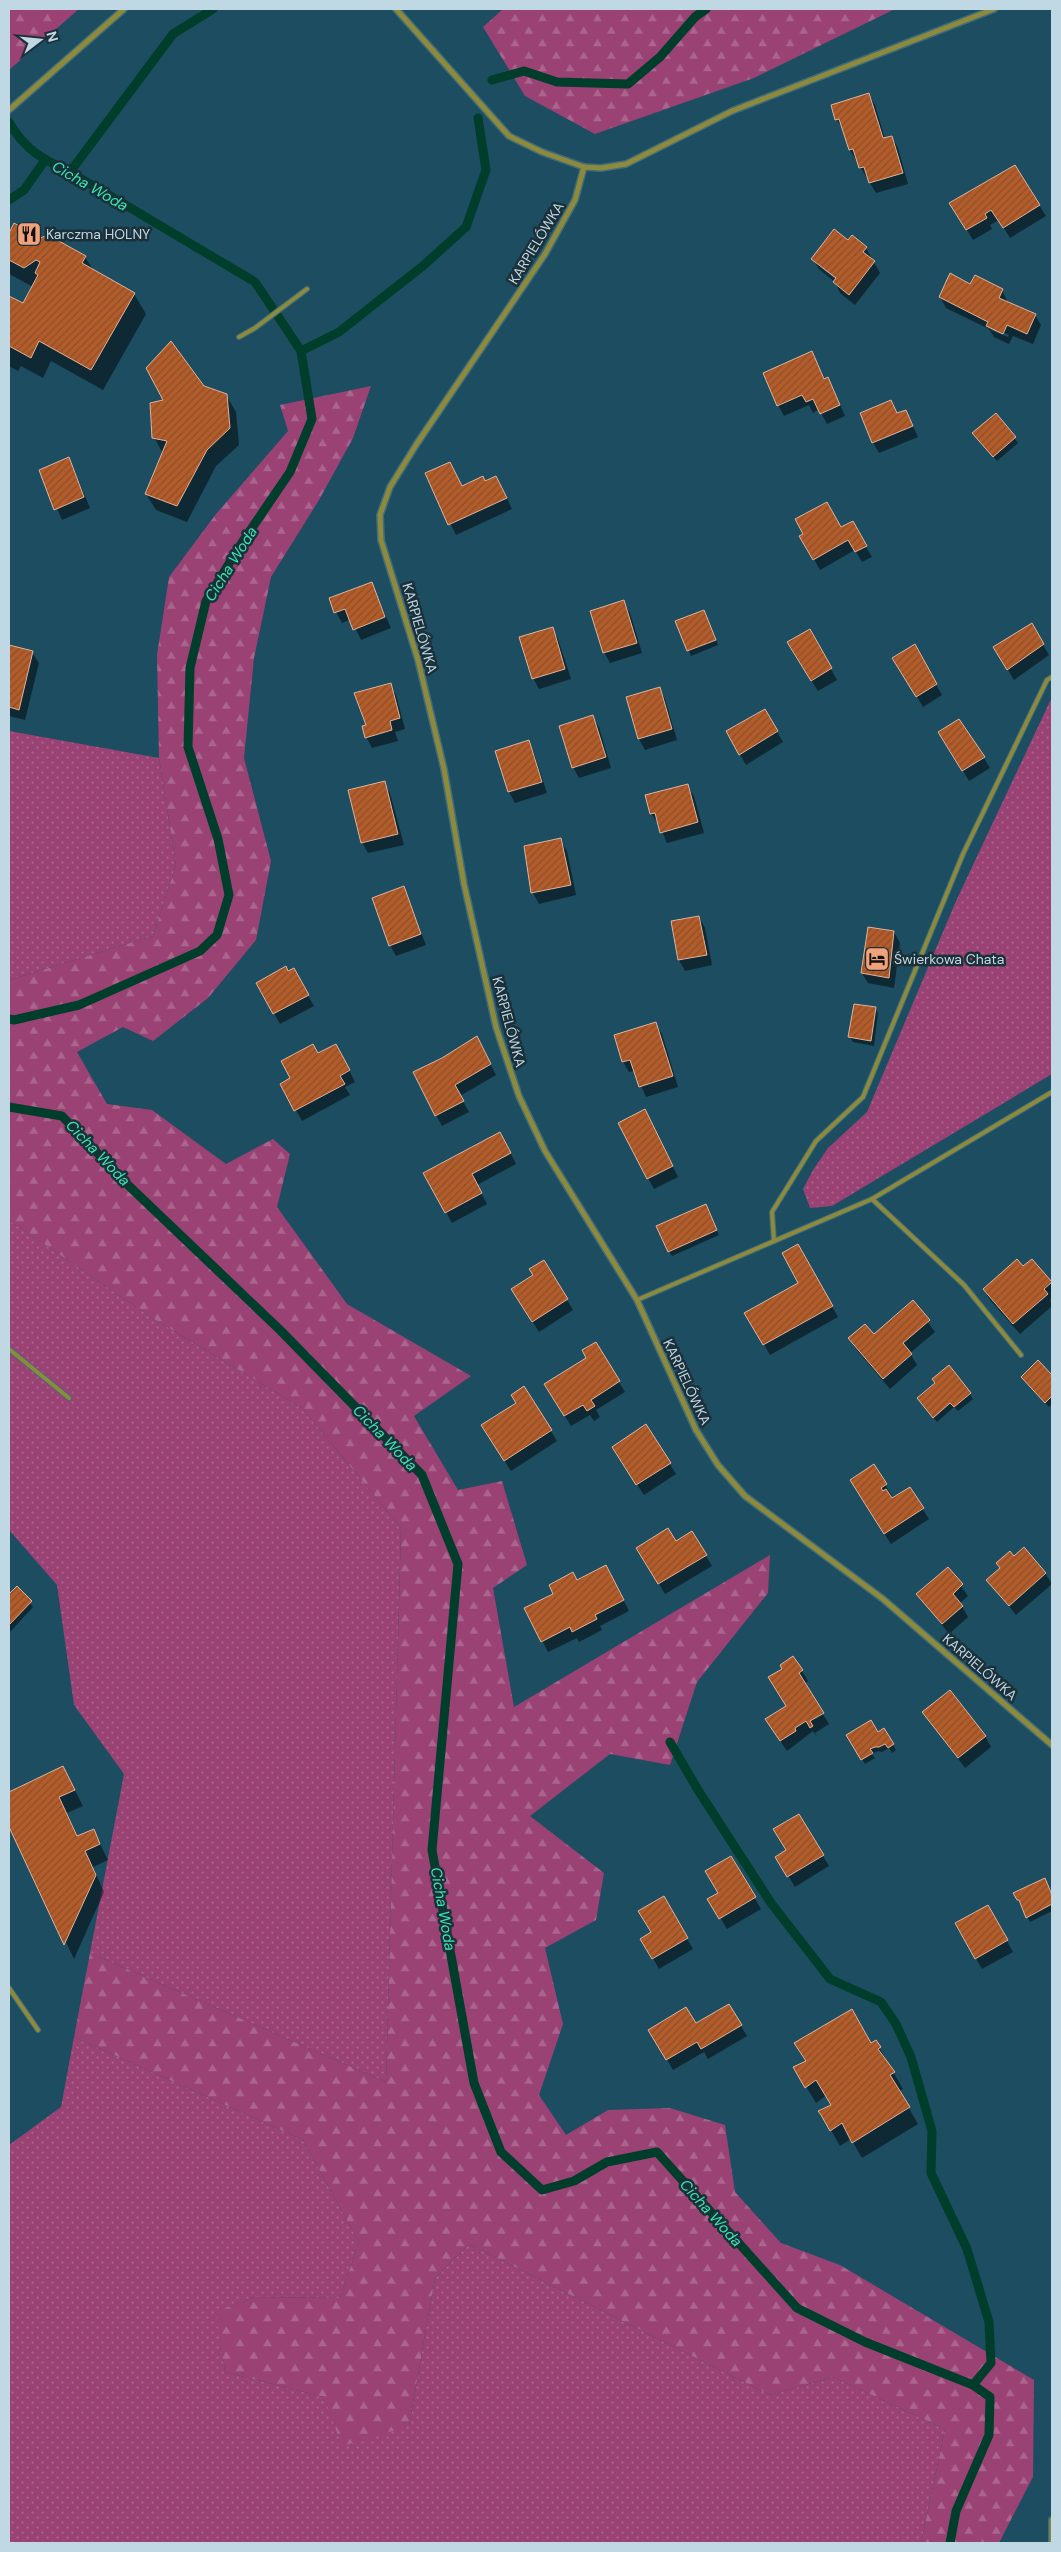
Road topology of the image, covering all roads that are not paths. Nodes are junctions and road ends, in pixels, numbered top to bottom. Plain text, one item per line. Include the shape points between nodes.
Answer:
1 (124, 9) edge
2 (396, 9) edge
3 (994, 9) edge
4 (9, 110) edge
5 (584, 167) junction
6 (291, 299) dead end
7 (239, 337) dead end
8 (1052, 676) edge
9 (1052, 1092) edge
10 (872, 1199) junction
11 (774, 1241) junction
12 (637, 1300) junction
13 (9, 1349) edge
14 (1021, 1355) dead end
15 (69, 1398) dead end
16 (1052, 1745) edge
17 (9, 1988) edge
18 (38, 2030) dead end
19 (1052, 2520) edge
20 (1052, 2543) edge

1 - 4 street
2 - 5 street via 509,136
3 - 5 street via 732,111 626,164
5 - 12 street, KARPIELÓWKA via 575,200 545,254 390,487 380,515 381,540 418,660 444,768 464,884 496,1027 519,1096 545,1151
6 - 7 lane via 307,289
8 - 11 lane via 1047,680 963,854 864,1097 816,1142 777,1204 772,1212
9 - 10 lane
10 - 11 lane
10 - 14 lane via 964,1286
11 - 12 lane
12 - 16 street, KARPIELÓWKA via 696,1430 718,1466 745,1496 883,1599
13 - 15 lane
17 - 18 lane
19 - 20 street

